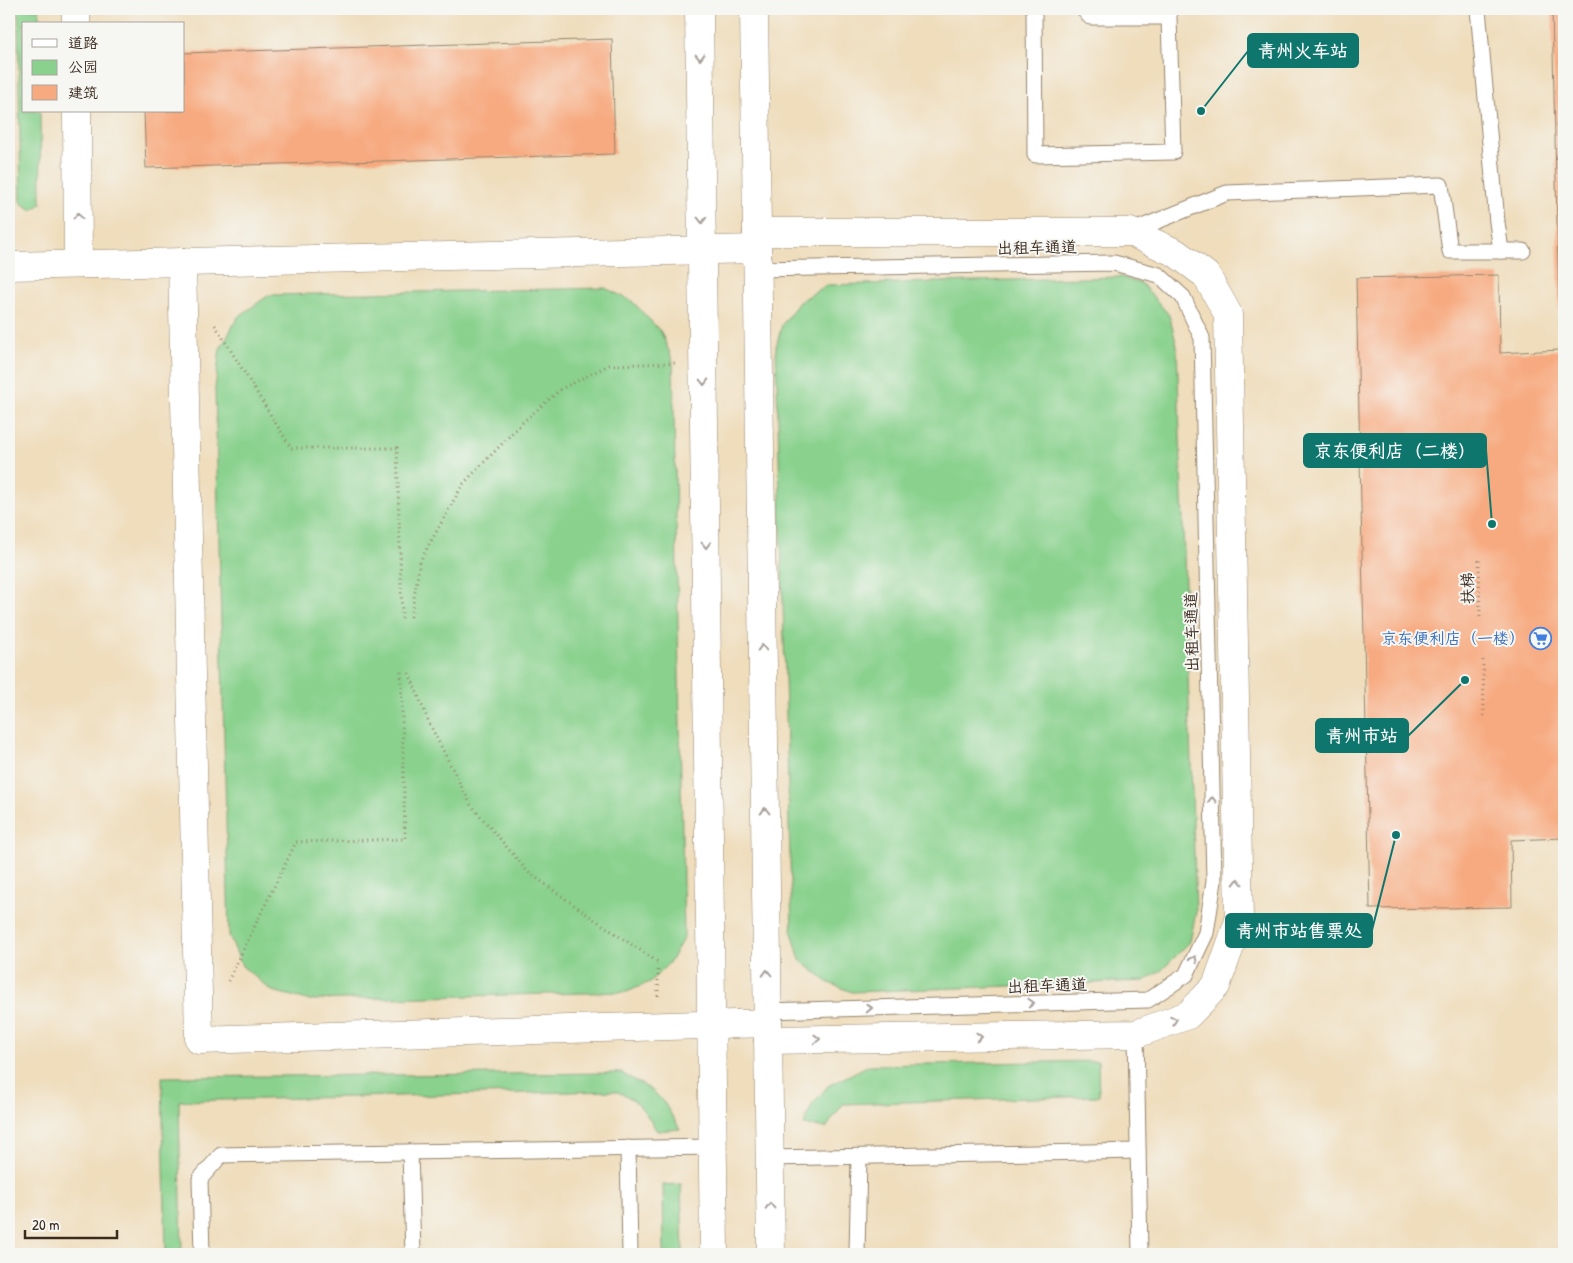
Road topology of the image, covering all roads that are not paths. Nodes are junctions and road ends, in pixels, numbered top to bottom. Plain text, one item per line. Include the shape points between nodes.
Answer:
1 (76, 9) edge
2 (700, 9) edge
3 (754, 9) edge
4 (1034, 9) edge
5 (1478, 9) edge
6 (1088, 11) edge
7 (76, 22) edge
8 (77, 112) edge
9 (1130, 232) junction
10 (702, 250) junction
11 (757, 250) junction
12 (1501, 251) junction
13 (1523, 251) dead end
14 (182, 262) junction
15 (78, 264) junction
16 (9, 266) edge
17 (711, 1025) junction
18 (768, 1025) junction
19 (1136, 1034) junction
20 (713, 1147) junction
21 (628, 1148) junction
22 (1138, 1150) junction
23 (410, 1152) junction
24 (770, 1158) junction
25 (859, 1158) junction
26 (202, 1254) edge
27 (413, 1254) edge
28 (630, 1254) edge
29 (714, 1254) edge
30 (771, 1254) edge
31 (857, 1254) edge
32 (1140, 1254) edge

1 - 7 street
2 -> 10 street
3 - 11 street
4 - 6 lane via 1035,155 1173,152 1169,17
5 - 12 lane
15 -> 8 street
9 - 11 street
9 - 12 lane via 1227,193 1441,185 1450,251
19 -> 9 street via 1188,1015 1216,986 1239,920 1228,314 1206,275 1176,253
10 - 11 street
10 - 14 street
10 -> 17 street
18 -> 11 street
18 -> 11 lane, 出租车通道 via 1148,1000 1186,975 1206,933 1214,881 1202,338 1183,297 1159,275 1114,263
12 - 13 lane
14 - 15 street
14 - 17 street via 200,1040
15 - 16 street
17 - 18 street
17 - 20 street
18 -> 19 street
18 - 24 street
19 - 22 lane
20 - 21 lane
20 - 29 street
21 - 23 lane
21 - 28 lane
22 - 25 lane
22 - 32 lane
23 - 26 lane via 221,1155 200,1180
23 - 27 lane
24 - 25 lane
30 -> 24 street
25 - 31 lane

